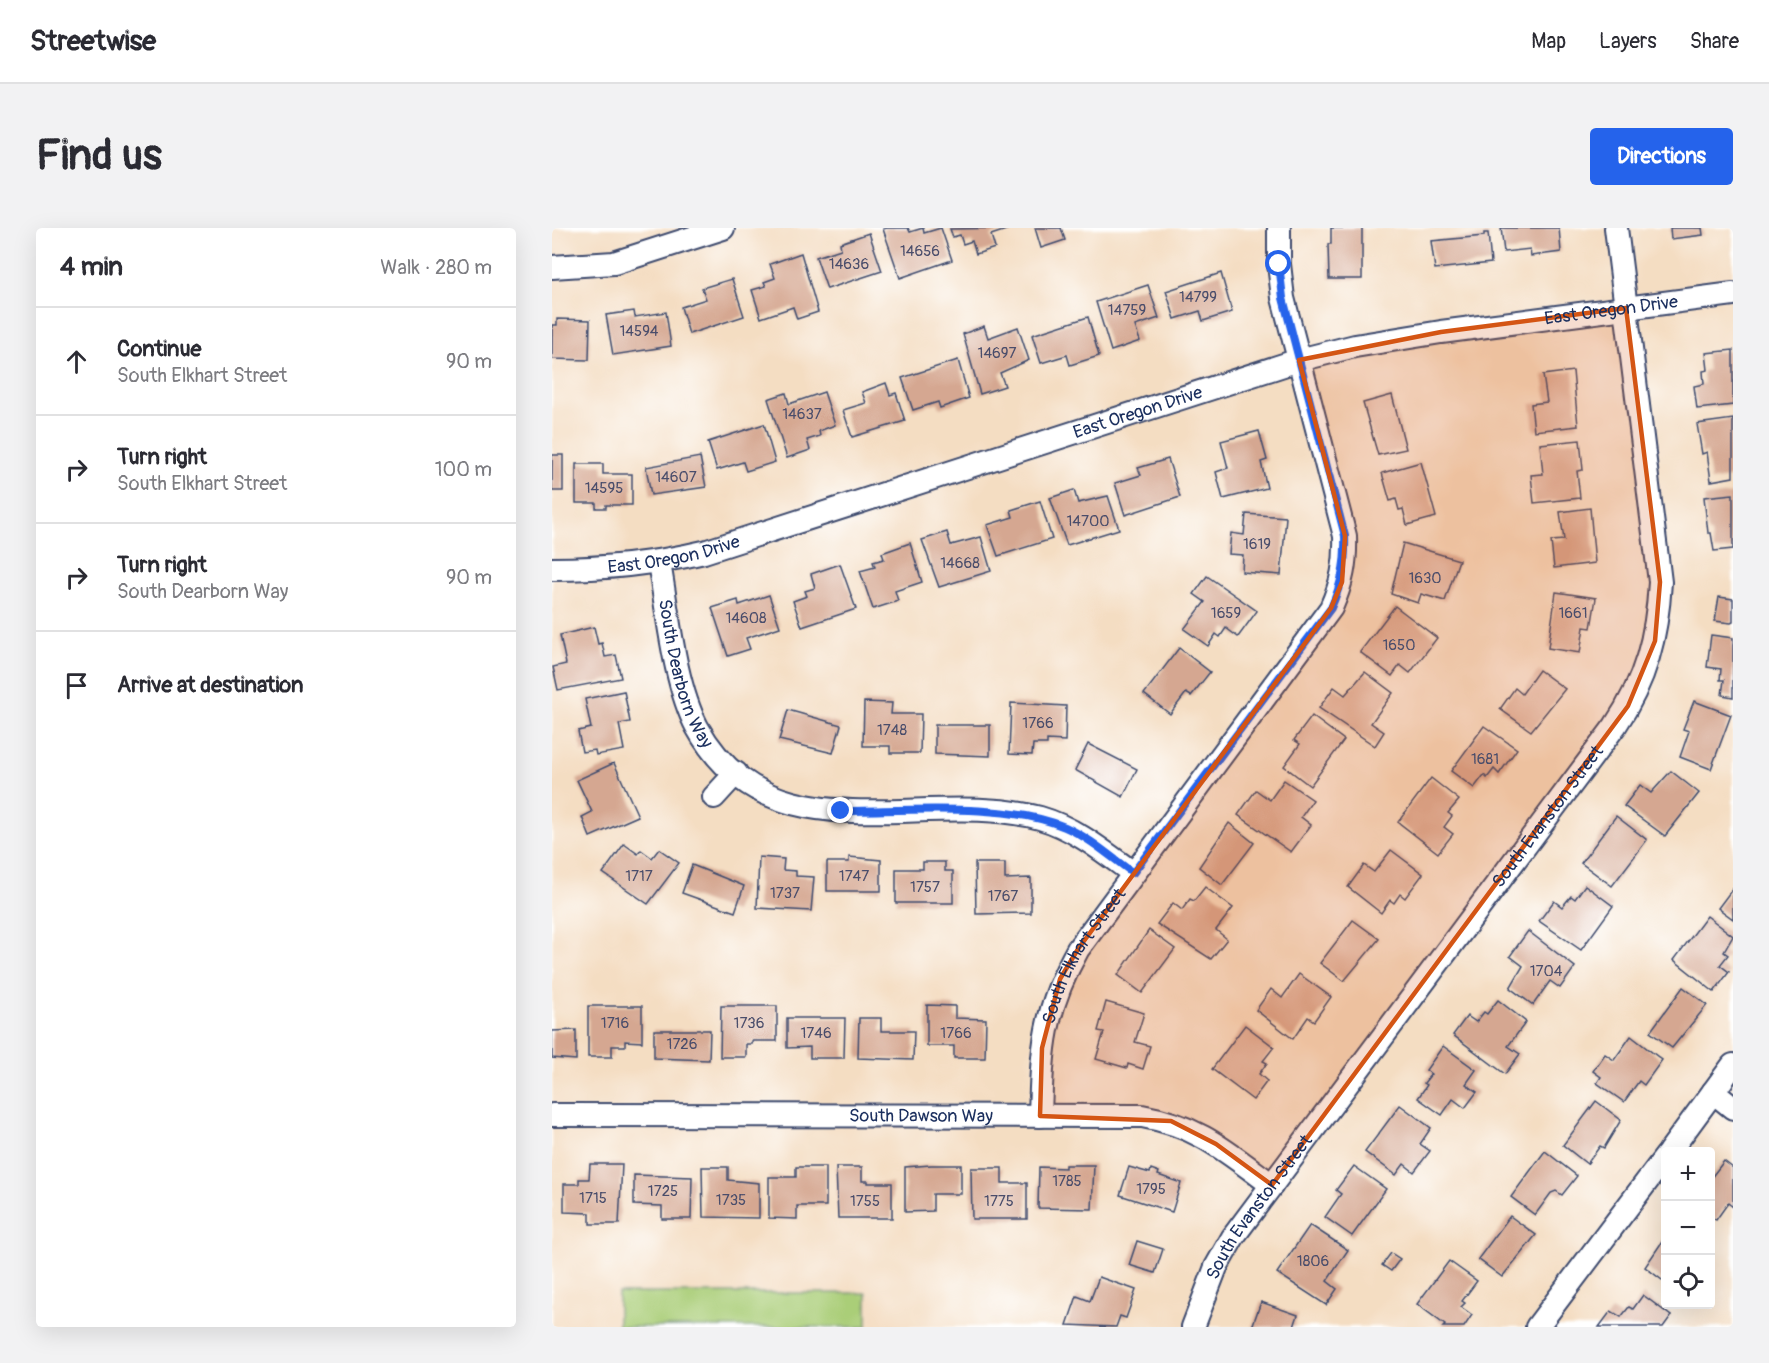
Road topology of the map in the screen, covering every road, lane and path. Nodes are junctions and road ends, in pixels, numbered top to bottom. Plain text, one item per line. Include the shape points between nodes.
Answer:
1 (723, 228) edge
2 (1279, 228) edge
3 (1616, 228) edge
4 (552, 267) edge
5 (1733, 294) edge
6 (1626, 308) junction
7 (1299, 360) junction
8 (658, 563) junction
9 (552, 569) edge
10 (736, 773) junction
11 (714, 797) dead end
12 (1133, 873) junction
13 (1733, 1065) edge
14 (1713, 1092) junction
15 (1733, 1108) edge
16 (552, 1115) edge
17 (1040, 1116) junction
18 (1673, 1147) edge
19 (1661, 1161) edge
20 (1272, 1185) junction
21 (1193, 1327) edge
22 (1537, 1327) edge

1 - 4 street via 614,263
2 - 7 street, South Elkhart Street via 1283,298
3 - 6 street, South Evanston Street
5 - 6 street, East Oregon Drive
6 - 7 street, East Oregon Drive via 1441,332
6 - 20 street, South Evanston Street via 1660,582 1654,641 1644,675 1615,726
7 - 8 street, East Oregon Drive via 704,552
7 - 12 street, South Elkhart Street via 1345,536 1342,582 1331,608
8 - 9 street, East Oregon Drive
8 - 10 street, South Dearborn Way via 684,695 697,726
10 - 11 street
10 - 12 street, South Dearborn Way via 759,789 807,808 1003,812 1040,818 1090,841
12 - 17 street, South Elkhart Street via 1077,949 1060,980 1048,1013 1042,1048
13 - 14 street
14 - 15 street
14 - 18 street
16 - 17 street, South Dawson Way
17 - 20 street, South Dawson Way via 1143,1116 1171,1121 1198,1132
19 - 22 street
20 - 21 street, South Evanston Street via 1216,1267

